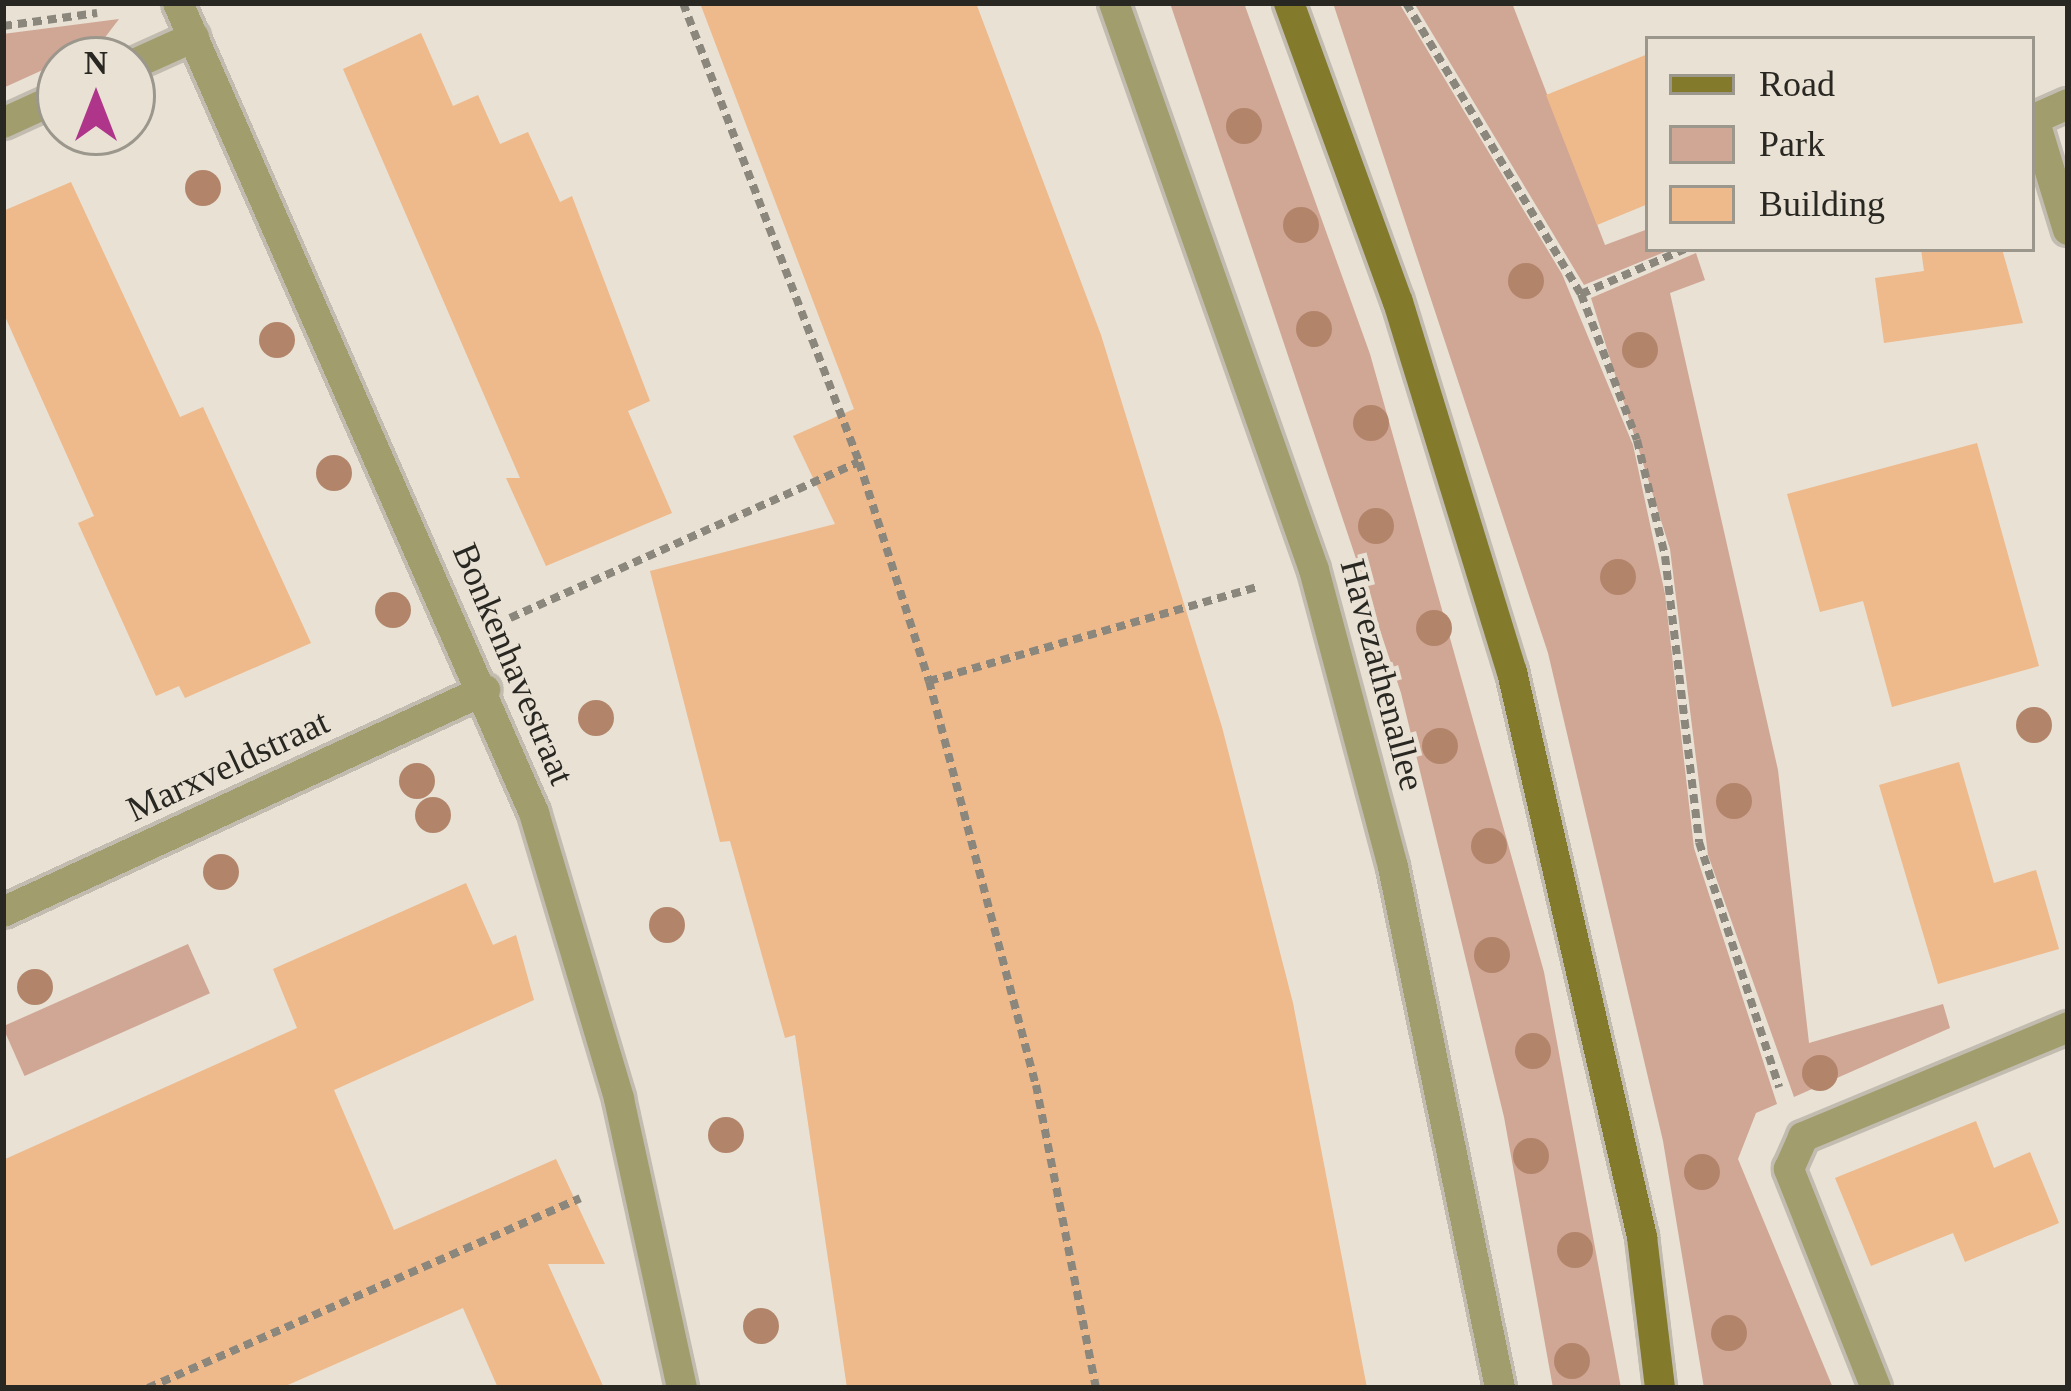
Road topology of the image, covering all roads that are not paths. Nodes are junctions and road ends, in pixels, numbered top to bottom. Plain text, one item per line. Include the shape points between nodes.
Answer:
1 (214, 3) edge
2 (1114, 3) edge
3 (1289, 3) edge
4 (184, 15) edge
5 (156, 42) edge
6 (2068, 104) edge
7 (36, 108) edge
8 (2035, 118) edge
9 (3, 123) edge
10 (2035, 125) edge
11 (2068, 230) edge
12 (485, 690) junction
13 (3, 912) edge
14 (2068, 1027) edge
15 (682, 1388) edge
16 (1500, 1388) edge
17 (1660, 1388) edge
18 (1876, 1388) edge

1 - 4 street
2 - 16 street, Havezathenallee via 1314,570 1403,912
3 - 17 main road via 1398,302 1512,671 1642,1237
4 - 5 street
4 - 12 street, Bonkenhavestraat
6 - 8 street
7 - 9 street
10 - 11 street
12 - 13 street, Marxveldstraat
12 - 15 street, Bonkenhavestraat via 578,951
14 - 18 street via 1803,1137 1790,1169

